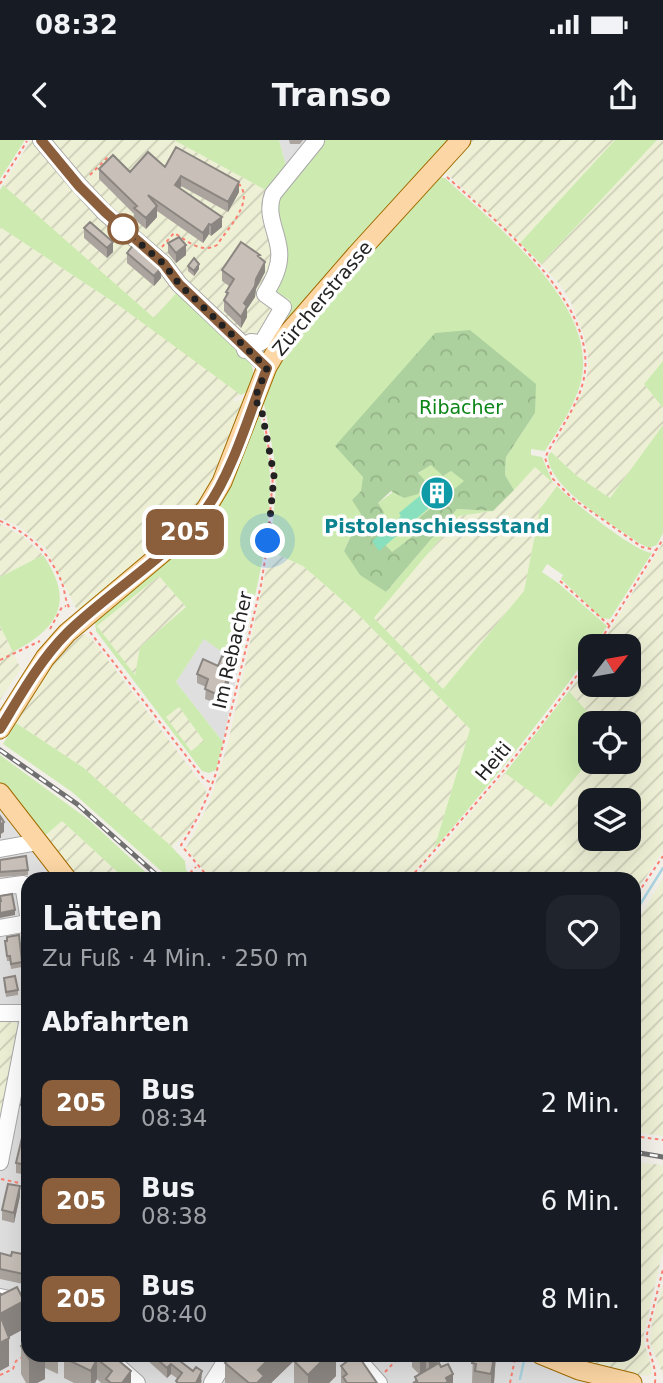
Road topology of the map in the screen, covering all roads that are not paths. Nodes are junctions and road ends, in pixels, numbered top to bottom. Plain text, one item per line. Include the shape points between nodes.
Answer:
1 (41, 140) edge
2 (461, 140) edge
3 (316, 141) edge
4 (245, 350) junction
5 (267, 368) junction
6 (0, 729) edge
7 (0, 793) edge
8 (38, 842) junction
9 (0, 849) edge
10 (61, 872) edge
11 (21, 884) edge
12 (0, 887) edge
13 (21, 924) edge
14 (0, 928) edge
15 (0, 1013) edge
16 (21, 1014) edge
17 (21, 1052) edge
18 (0, 1162) edge
19 (0, 1297) edge
20 (21, 1302) edge
21 (113, 1362) edge
22 (225, 1362) edge
23 (360, 1362) edge
24 (560, 1362) edge
25 (379, 1380) edge
26 (137, 1383) edge
27 (212, 1383) edge
28 (632, 1383) edge

1 - 4 street via 79,186 164,264
2 - 5 main road, Zürcherstrasse via 284,338
3 - 4 street via 270,202 279,251 275,278 265,294 283,307 263,341 251,342
4 - 5 street
5 - 6 main road, Zürcherstrasse via 222,481 206,509 45,658
7 - 8 main road
8 - 9 street
8 - 10 main road
11 - 12 street
13 - 14 street
15 - 16 street
17 - 18 street
19 - 20 street
21 - 26 street
22 - 27 street
23 - 25 street
24 - 28 main road

